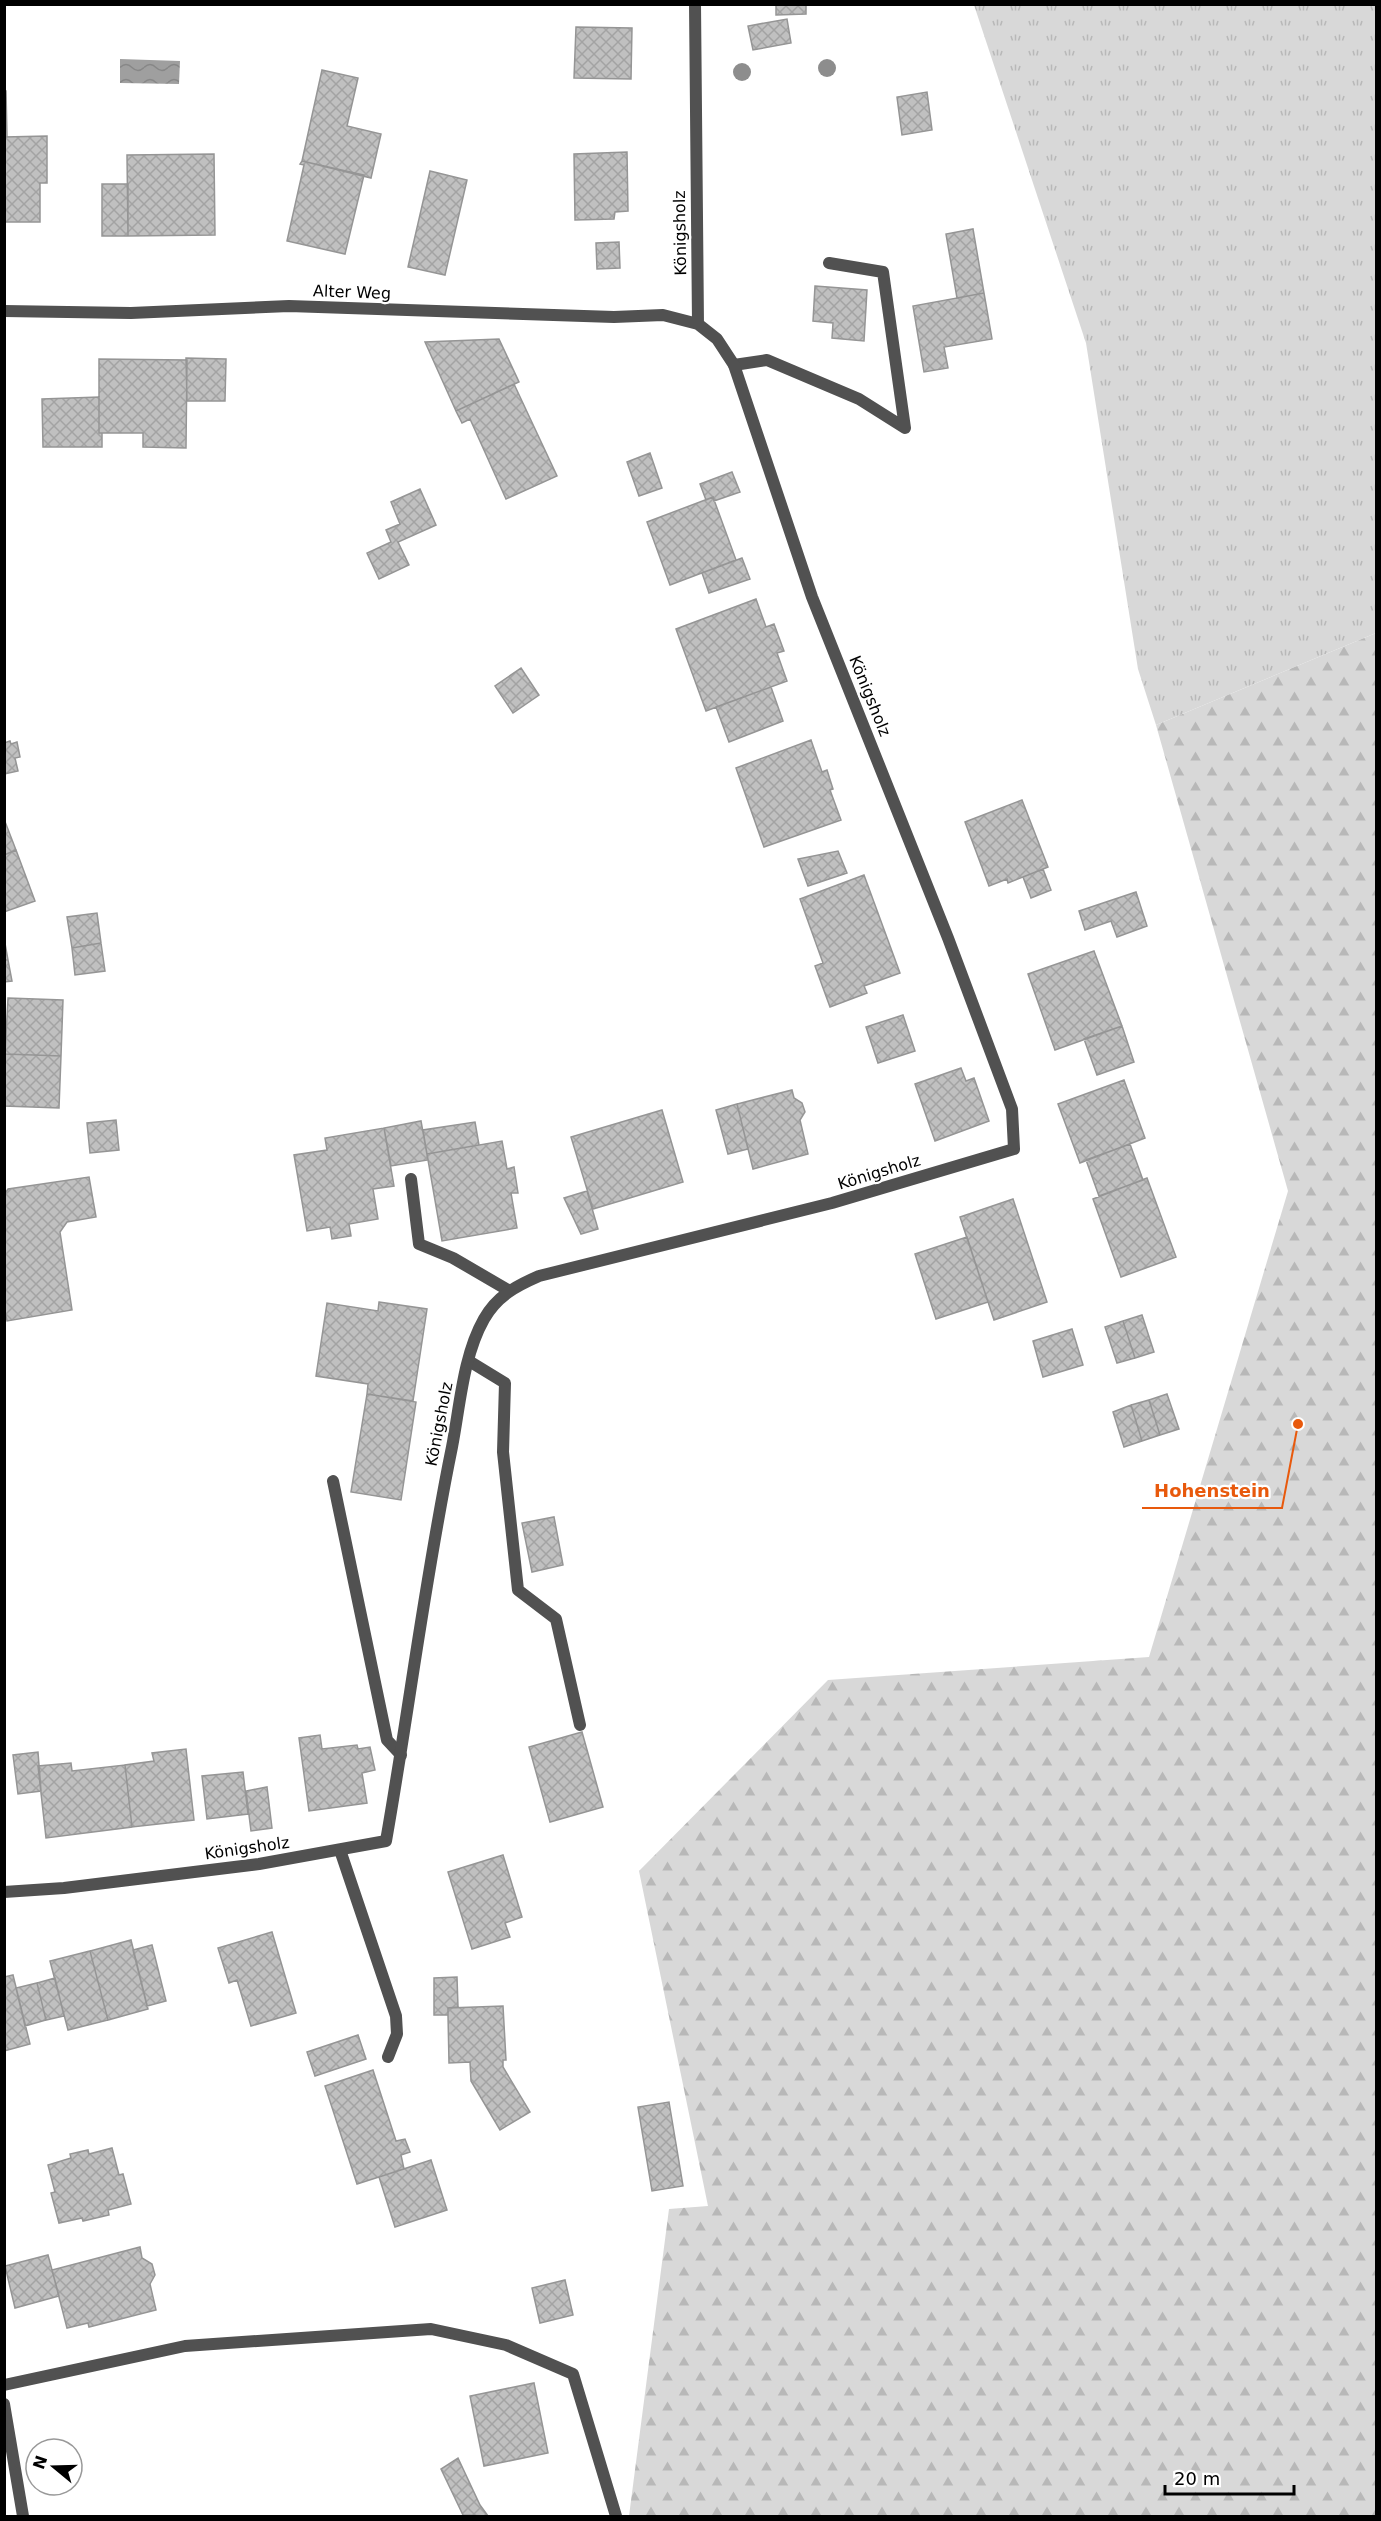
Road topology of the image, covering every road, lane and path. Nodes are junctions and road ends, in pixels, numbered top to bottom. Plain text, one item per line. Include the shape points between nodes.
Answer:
1 (695, 4) edge
2 (829, 263) dead end
3 (4, 311) edge
4 (698, 324) junction
5 (734, 366) junction
6 (411, 1179) dead end
7 (508, 1290) junction
8 (469, 1360) junction
9 (333, 1481) dead end
10 (580, 1725) dead end
11 (401, 1755) junction
12 (340, 1850) junction
13 (4, 1892) edge
14 (388, 2057) dead end
15 (4, 2385) edge
16 (4, 2404) edge
17 (23, 2517) edge
18 (616, 2517) edge

1 - 4 street, Königsholz
2 - 5 street via 883,272 905,428 859,399 767,360
3 - 4 street, Alter Weg via 131,313 290,306 614,317 663,315
4 - 5 street, Königsholz via 717,339
5 - 7 street, Königsholz via 812,597 1012,1109 1014,1149 832,1203 539,1275
6 - 7 street via 419,1244 453,1258
7 - 8 street, Königsholz via 491,1307
8 - 10 street via 505,1383 503,1452 518,1590 556,1619
8 - 11 street, Königsholz via 434,1536
9 - 11 street via 387,1740
11 - 12 street, Königsholz via 386,1842
12 - 13 street, Königsholz via 259,1864
12 - 14 street via 396,2016 397,2034
15 - 18 street via 185,2346 431,2329 506,2345 573,2373
16 - 17 street

